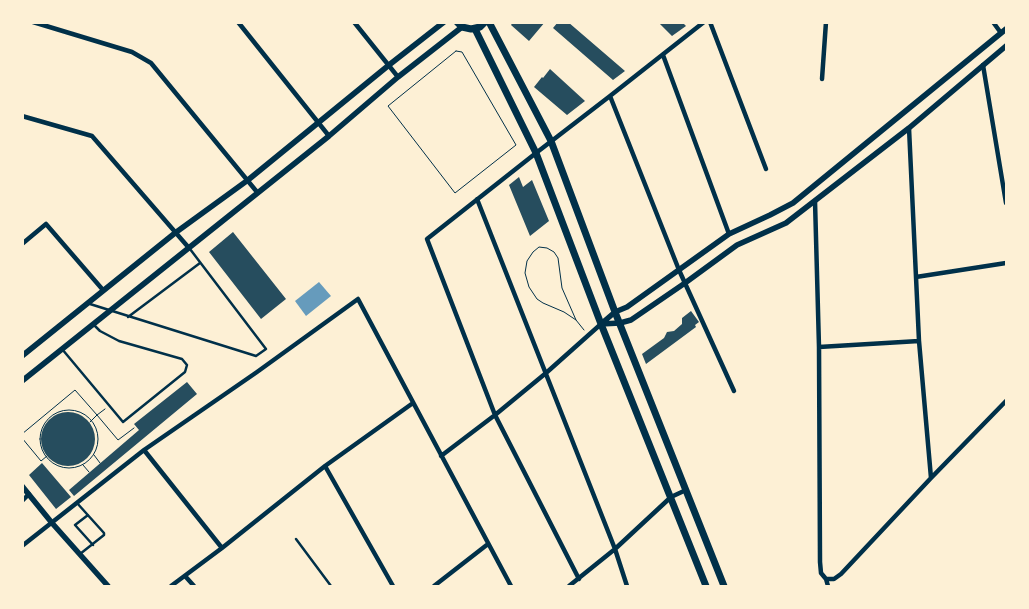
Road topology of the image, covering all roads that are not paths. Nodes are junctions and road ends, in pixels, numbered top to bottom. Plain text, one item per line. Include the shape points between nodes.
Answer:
1 (33, 22) edge
2 (238, 22) edge
3 (354, 22) edge
4 (444, 22) edge
5 (485, 22) edge
6 (489, 22) edge
7 (704, 22) edge
8 (710, 22) edge
9 (826, 22) edge
10 (993, 22) edge
11 (460, 24) edge
12 (475, 28) junction
13 (1006, 29) edge
14 (1001, 34) junction
15 (1006, 46) edge
16 (663, 55) junction
17 (389, 65) junction
18 (983, 65) junction
19 (398, 77) junction
20 (822, 79) dead end
21 (943, 81) junction
22 (951, 92) junction
23 (610, 96) junction
24 (22, 116) edge
25 (318, 122) junction
26 (909, 128) junction
27 (328, 136) junction
28 (551, 141) junction
29 (536, 153) junction
30 (766, 169) dead end
31 (248, 180) junction
32 (257, 192) junction
33 (477, 199) junction
34 (815, 201) junction
35 (1006, 203) edge
36 (175, 233) junction
37 (729, 234) junction
38 (22, 244) edge
39 (189, 248) junction
40 (200, 263) junction
41 (1006, 263) edge
42 (679, 270) junction
43 (916, 277) junction
44 (685, 283) junction
45 (103, 290) junction
46 (88, 304) junction
47 (110, 311) junction
48 (615, 312) junction
49 (128, 317) junction
50 (620, 323) junction
51 (93, 324) junction
52 (601, 324) junction
53 (919, 342) junction
54 (819, 347) junction
55 (62, 349) junction
56 (22, 356) edge
57 (546, 373) junction
58 (22, 381) edge
59 (734, 391) dead end
60 (1006, 401) edge
61 (413, 403) junction
62 (495, 415) junction
63 (144, 450) junction
64 (441, 456) junction
65 (325, 466) junction
66 (931, 478) junction
67 (22, 486) edge
68 (686, 490) junction
69 (29, 494) junction
70 (671, 496) junction
71 (22, 501) edge
72 (77, 503) junction
73 (88, 515) junction
74 (52, 523) junction
75 (296, 539) dead end
76 (488, 544) junction
77 (93, 545) junction
78 (22, 546) edge
79 (222, 548) junction
80 (615, 549) junction
81 (80, 555) junction
82 (185, 576) junction
83 (579, 579) junction
84 (826, 579) junction
85 (108, 586) edge
86 (171, 586) edge
87 (194, 586) edge
88 (332, 586) edge
89 (393, 586) edge
90 (434, 586) edge
91 (511, 586) edge
92 (569, 586) edge
93 (627, 586) edge
94 (706, 586) edge
95 (724, 586) edge
96 (828, 586) edge

1 - 31 street via 132,52 151,63
2 - 25 street
3 - 17 street
4 - 17 street
5 - 12 main road
6 - 28 main road
7 - 16 street
8 - 30 street
9 - 20 street
10 - 14 street
11 - 12 main road
11 - 19 street
12 - 29 main road
13 - 14 street
14 - 21 street
15 - 18 street
16 - 23 street
16 - 37 street
17 - 19 street
17 - 25 street
18 - 22 street
18 - 35 street
19 - 27 street
21 - 22 street
21 - 37 street via 793,203
22 - 26 street
23 - 28 street
23 - 42 street
24 - 36 street via 92,136
25 - 27 street
25 - 31 street
26 - 34 street
26 - 43 street
27 - 32 street
28 - 29 street
28 - 48 main road
29 - 33 street
29 - 52 main road
31 - 32 street
31 - 36 street
32 - 39 street
33 - 57 street
33 - 62 street via 426,240
34 - 44 street via 786,223 736,245
34 - 54 street
36 - 39 street
36 - 45 street
37 - 42 street
38 - 45 street via 46,224
39 - 40 lane
39 - 47 street
40 - 49 lane
40 - 49 lane via 266,349 256,356
41 - 43 street
42 - 44 street
42 - 48 street
43 - 53 street
44 - 50 street via 631,320
44 - 59 street
45 - 46 street
46 - 47 lane
46 - 56 street
47 - 49 lane
47 - 51 street
48 - 50 main road
48 - 52 street
50 - 52 street
50 - 68 main road
51 - 55 street
51 - 55 lane via 119,341 182,359 186,365 185,372 123,422
52 - 57 street
52 - 70 main road
53 - 54 street
53 - 66 street
54 - 84 street via 820,562 821,573
55 - 58 street
57 - 62 street
57 - 80 street
60 - 66 street
61 - 63 street via 358,299
61 - 64 street
61 - 65 street
62 - 64 street
62 - 83 street
63 - 72 street
63 - 79 street
64 - 76 street
65 - 79 street
65 - 89 street
66 - 84 street via 841,574 834,579
67 - 69 street
68 - 70 street
68 - 95 main road
69 - 71 street
69 - 74 street
70 - 80 street
70 - 94 main road
72 - 73 lane
72 - 74 street
73 - 77 lane via 104,533
73 - 77 lane via 75,526
74 - 78 street
74 - 81 street
75 - 88 lane
76 - 90 street
76 - 91 street
77 - 81 lane
79 - 82 street
80 - 83 street
80 - 93 street
81 - 85 street
82 - 86 street
82 - 87 street
83 - 92 street
84 - 96 street

